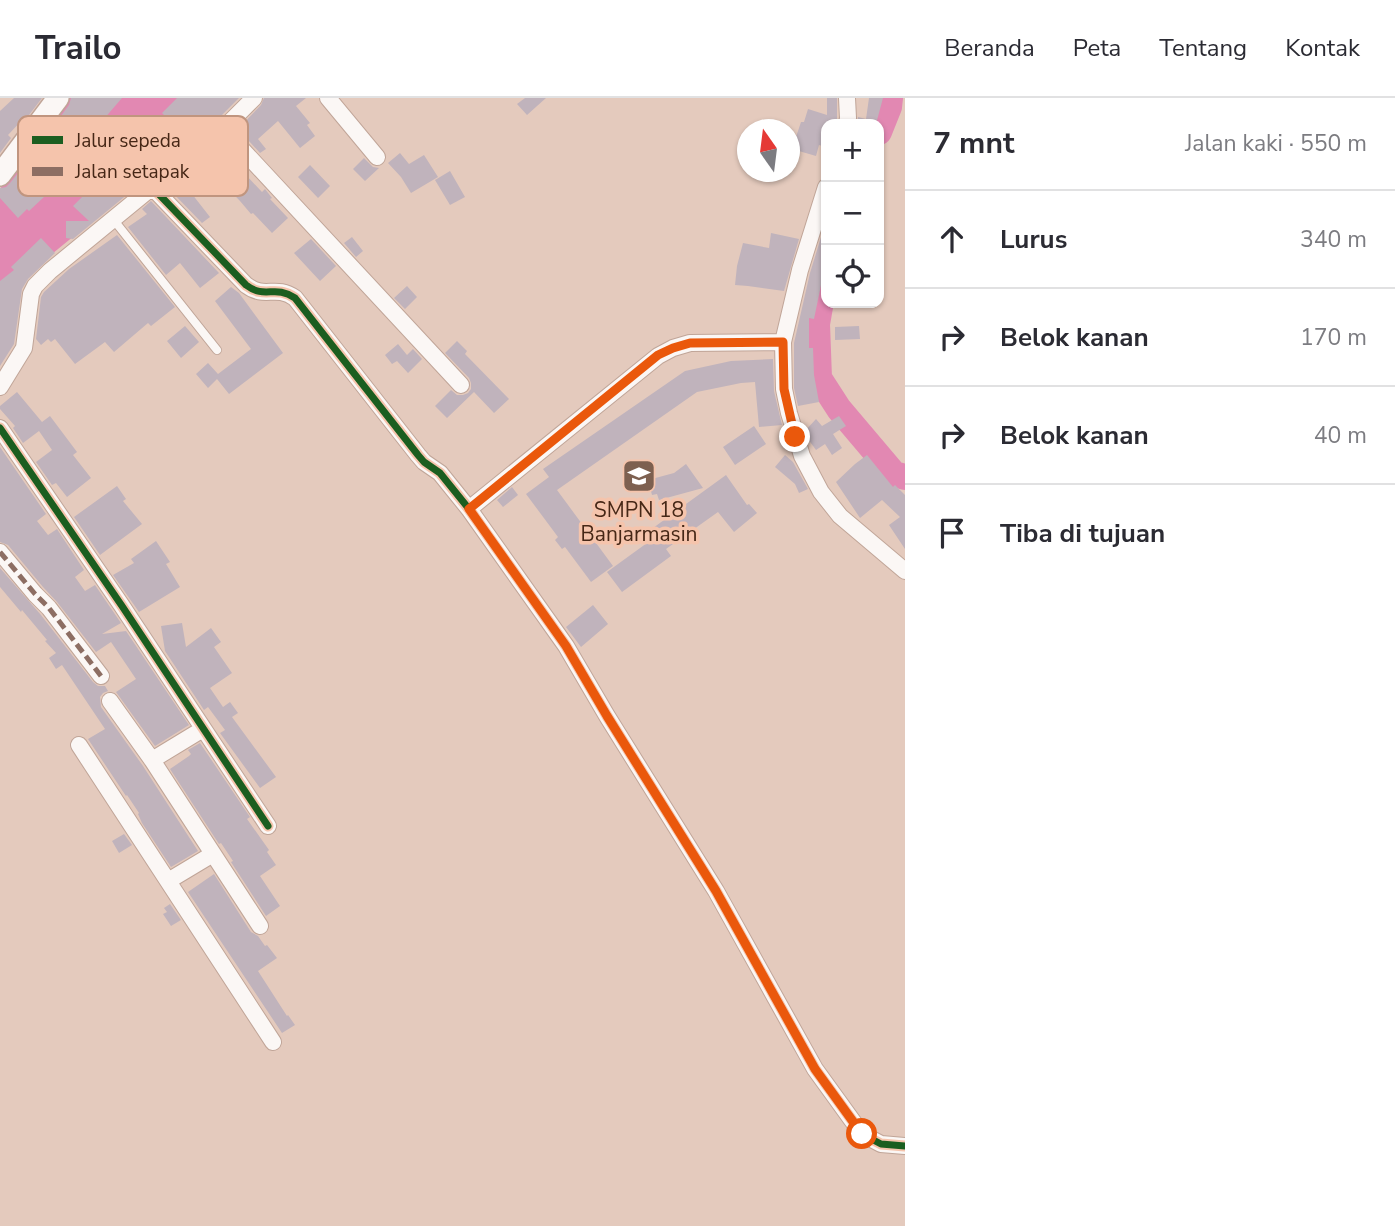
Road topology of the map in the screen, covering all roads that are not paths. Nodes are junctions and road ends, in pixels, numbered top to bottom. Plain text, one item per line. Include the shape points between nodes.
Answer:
1 (58, 98) edge
2 (254, 98) edge
3 (328, 98) edge
4 (847, 98) edge
5 (44, 116) edge
6 (236, 116) edge
7 (847, 119) edge
8 (18, 151) edge
9 (248, 156) edge
10 (377, 157) dead end
11 (0, 175) edge
12 (141, 196) edge
13 (161, 196) edge
14 (821, 203) edge
15 (113, 219) junction
16 (783, 342) junction
17 (217, 349) dead end
18 (461, 385) dead end
19 (0, 387) edge
20 (0, 428) edge
21 (469, 509) junction
22 (0, 552) edge
23 (905, 571) edge
24 (101, 676) dead end
25 (110, 701) dead end
26 (203, 729) junction
27 (79, 745) dead end
28 (152, 760) junction
29 (268, 826) dead end
30 (213, 854) junction
31 (168, 881) junction
32 (260, 926) dead end
33 (273, 1042) dead end
34 (905, 1146) edge

1 - 5 street
2 - 6 street
3 - 10 street
4 - 7 street
8 - 11 street
9 - 18 street
12 - 15 street
13 - 21 street via 246,285 260,293 278,290 295,298 418,455 440,473
14 - 16 street
15 - 17 lane
15 - 19 street via 34,286 24,348
16 - 21 street via 690,343 658,355
16 - 23 street via 789,413 812,479 841,516
20 - 26 street
21 - 34 street via 566,646 716,891 815,1069 862,1134 881,1144
22 - 24 street
25 - 28 street
26 - 28 street
26 - 29 street
27 - 31 street
28 - 30 street
30 - 31 street
30 - 32 street
31 - 33 street

